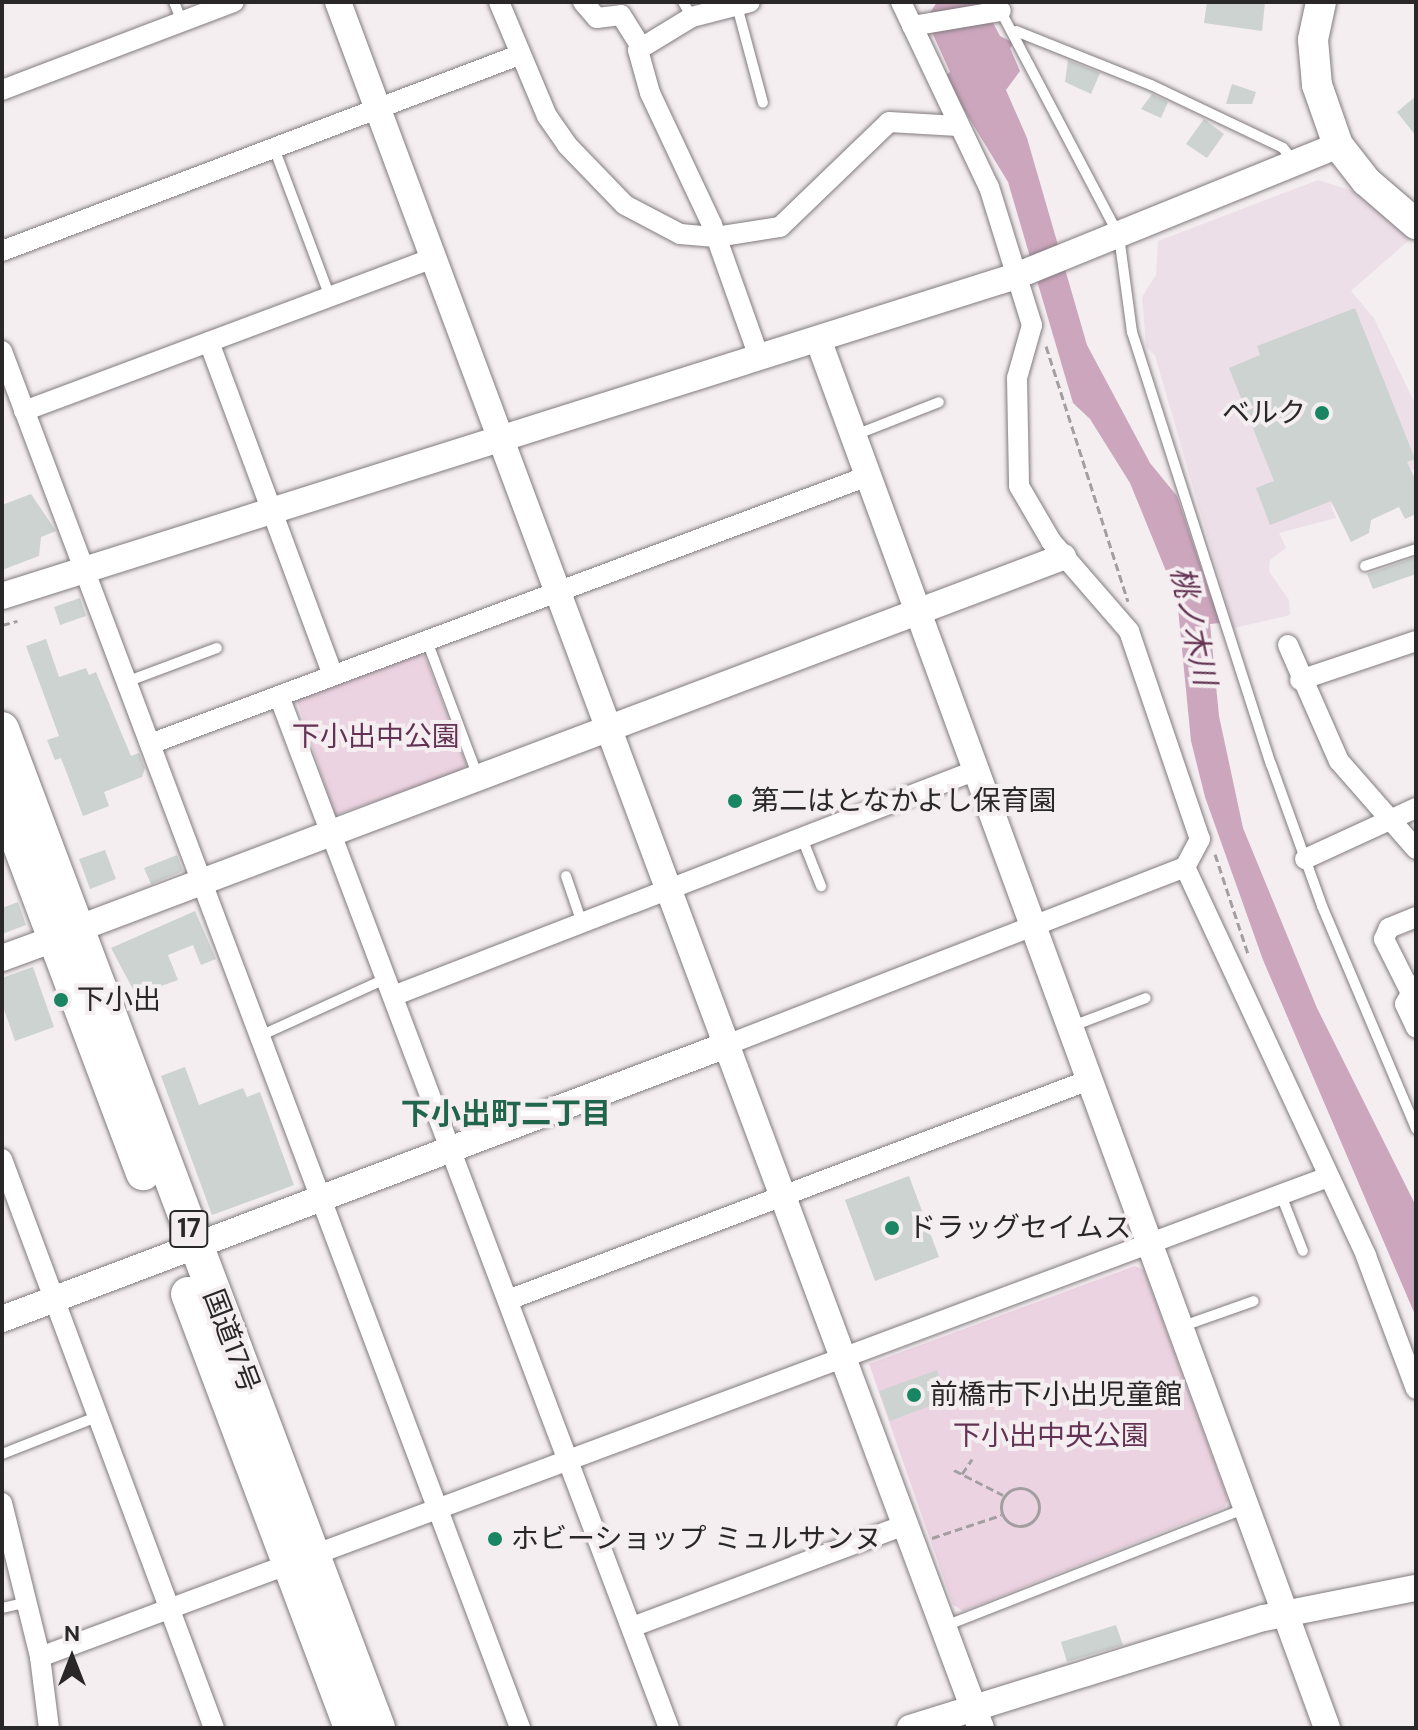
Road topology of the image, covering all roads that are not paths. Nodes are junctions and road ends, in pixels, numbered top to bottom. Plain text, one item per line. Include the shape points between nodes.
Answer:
1 (174, 2) edge
2 (234, 2) edge
3 (338, 2) edge
4 (499, 2) edge
5 (583, 2) edge
6 (901, 2) edge
7 (1321, 2) edge
8 (743, 4) edge
9 (997, 9) edge
10 (687, 10) edge
11 (182, 22) junction
12 (916, 24) junction
13 (1016, 31) junction
14 (640, 46) junction
15 (519, 55) junction
16 (2, 90) edge
17 (763, 103) dead end
18 (379, 109) junction
19 (958, 126) junction
20 (1338, 145) junction
21 (274, 148) junction
22 (1296, 164) junction
23 (1416, 224) edge
24 (716, 237) junction
25 (1111, 240) junction
26 (2, 251) edge
27 (434, 258) junction
28 (1020, 275) junction
29 (330, 297) junction
30 (818, 339) junction
31 (209, 342) junction
32 (2, 351) edge
33 (759, 357) junction
34 (939, 402) dead end
35 (24, 411) junction
36 (854, 436) junction
37 (502, 438) junction
38 (868, 476) junction
39 (271, 509) junction
40 (1416, 549) edge
41 (1063, 557) junction
42 (1365, 566) dead end
43 (86, 570) junction
44 (558, 592) junction
45 (2, 596) edge
46 (919, 616) junction
47 (427, 641) junction
48 (1416, 641) edge
49 (1288, 645) dead end
50 (217, 648) dead end
51 (333, 675) junction
52 (1300, 680) junction
53 (126, 682) junction
54 (279, 696) junction
55 (2, 729) edge
56 (609, 732) junction
57 (150, 744) junction
58 (974, 771) junction
59 (478, 777) junction
60 (2, 798) edge
61 (1416, 808) edge
62 (1385, 821) junction
63 (332, 833) junction
64 (802, 836) junction
65 (1416, 849) edge
66 (1305, 859) junction
67 (1185, 867) junction
68 (566, 876) dead end
69 (200, 883) junction
70 (821, 886) dead end
71 (671, 892) junction
72 (1416, 917) edge
73 (1032, 923) junction
74 (583, 925) junction
75 (66, 934) junction
76 (2, 958) edge
77 (389, 987) junction
78 (1413, 987) edge
79 (1146, 998) dead end
80 (1070, 1027) junction
81 (1416, 1028) edge
82 (260, 1036) junction
83 (729, 1044) junction
84 (1089, 1080) junction
85 (1416, 1129) edge
86 (451, 1150) junction
87 (2, 1159) edge
88 (1328, 1177) junction
89 (1281, 1195) junction
90 (321, 1197) junction
91 (781, 1197) junction
92 (1151, 1247) junction
93 (184, 1250) junction
94 (1303, 1251) dead end
95 (54, 1299) junction
96 (508, 1300) junction
97 (1254, 1301) dead end
98 (2, 1319) edge
99 (1179, 1327) junction
100 (844, 1359) junction
101 (1416, 1389) edge
102 (99, 1416) junction
103 (2, 1454) edge
104 (569, 1463) junction
105 (2, 1503) edge
106 (1247, 1508) junction
107 (438, 1513) junction
108 (906, 1536) junction
109 (302, 1564) junction
110 (1416, 1588) edge
111 (27, 1602) junction
112 (2, 1608) edge
113 (170, 1612) junction
114 (1286, 1612) junction
115 (632, 1627) junction
116 (943, 1627) junction
117 (40, 1657) junction
118 (977, 1718) edge
119 (49, 1728) edge
120 (214, 1728) edge
121 (351, 1728) edge
122 (378, 1728) edge
123 (520, 1728) edge
124 (669, 1728) edge
125 (910, 1728) edge
126 (1327, 1728) edge

1 - 11 lane
2 - 11 street
3 - 18 street
4 - 15 street
5 - 14 street via 597,18 621,15
6 - 12 street
7 - 20 main road via 1313,40 1317,85
8 - 10 street
8 - 17 lane
9 - 12 street
9 - 13 lane
10 - 14 street
11 - 16 street
12 - 19 street
13 - 22 lane via 1192,104 1283,148
13 - 25 lane
14 - 24 street via 650,93
15 - 18 street
15 - 24 street via 551,124 605,187 652,222
18 - 21 street
18 - 27 street
19 - 24 street via 889,122 784,224
19 - 28 street via 993,197
20 - 22 street
20 - 23 main road via 1366,181
21 - 26 street
21 - 29 lane
22 - 25 street
24 - 33 street
25 - 28 street
25 - 66 lane via 1149,389
27 - 29 street
27 - 37 street
28 - 30 street
28 - 41 street via 1032,332 1017,378 1017,479
29 - 31 street
30 - 33 street
30 - 36 street
31 - 35 street
31 - 39 street
32 - 35 street
33 - 37 street
34 - 36 lane
35 - 43 street
36 - 38 street
37 - 39 street
37 - 44 street
38 - 44 street
38 - 46 street
39 - 43 street
39 - 51 street
40 - 42 lane
41 - 46 street
41 - 67 street via 1129,631 1200,839
43 - 45 street
43 - 53 street
44 - 47 street
44 - 56 street
46 - 56 street
46 - 58 street
47 - 51 street
47 - 59 lane
48 - 52 street
49 - 52 street
50 - 53 lane
51 - 54 street
52 - 62 street via 1339,761
53 - 57 street
54 - 57 street
54 - 63 street
55 - 75 highway, 国道17号 / 17
56 - 59 street
56 - 71 street
57 - 69 street
58 - 64 street
58 - 73 street
59 - 63 street
60 - 75 highway, 国道17号 / 17
61 - 62 street
62 - 65 street
62 - 66 street
63 - 69 street
63 - 77 street
64 - 70 lane
64 - 71 street
66 - 85 lane
67 - 73 street
67 - 88 street
68 - 74 lane
69 - 75 street
69 - 82 street
71 - 74 street
71 - 83 street
72 - 78 street via 1389,928 1384,939
73 - 80 street
73 - 83 street
74 - 77 street
75 - 76 street
75 - 93 highway, 国道17号 / 17
77 - 82 lane
77 - 86 street
78 - 81 street via 1405,1004
79 - 80 lane
80 - 84 street
82 - 90 street
83 - 86 street
83 - 91 street
84 - 91 street
84 - 92 street
86 - 90 street
86 - 96 street
87 - 95 street
88 - 89 street
88 - 101 street
89 - 92 street
89 - 94 lane
90 - 93 street
90 - 107 street
91 - 96 street
91 - 100 street
92 - 99 street
92 - 100 street
93 - 95 street
93 - 109 highway, 国道17号 / 17
95 - 98 street
95 - 102 street
96 - 104 street
97 - 99 lane
99 - 106 street
100 - 104 street
100 - 108 street
102 - 103 lane
102 - 113 street
104 - 107 street
104 - 115 street
105 - 111 street
106 - 114 street
106 - 116 lane
107 - 109 street
107 - 123 street
108 - 115 street
108 - 116 street
109 - 113 street
109 - 121 highway, 国道17号 / 17
109 - 122 highway, 国道17号 / 17
110 - 114 street
111 - 112 lane
111 - 117 street
113 - 117 street
113 - 120 street
114 - 118 street
114 - 126 street
115 - 124 street
116 - 118 street
117 - 119 street
118 - 125 street

